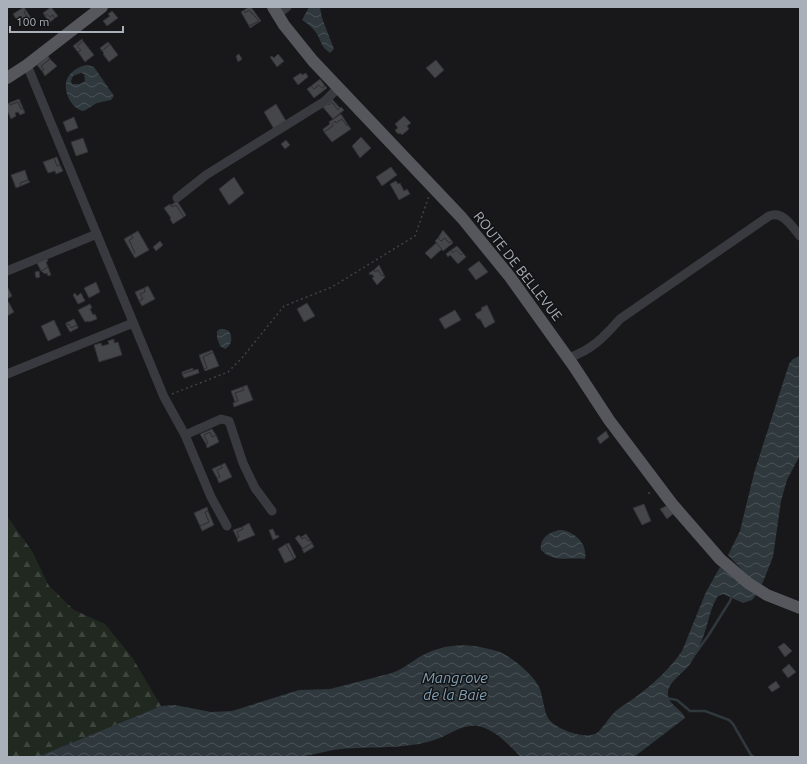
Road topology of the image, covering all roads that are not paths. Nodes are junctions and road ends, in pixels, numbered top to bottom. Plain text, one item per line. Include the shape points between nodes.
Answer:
1 (102, 7) edge
2 (287, 7) edge
3 (275, 11) edge
4 (27, 65) junction
5 (7, 78) edge
6 (338, 88) junction
7 (177, 198) dead end
8 (97, 234) junction
9 (800, 236) edge
10 (7, 271) edge
11 (133, 323) junction
12 (568, 358) junction
13 (7, 374) edge
14 (184, 435) junction
15 (272, 511) dead end
16 (227, 526) dead end
17 (800, 608) edge

1 - 4 main road
2 - 3 street
3 - 6 main road, ROUTE DE BELLEVUE via 312,61
4 - 5 main road
4 - 8 street
6 - 7 street via 325,100 206,175
6 - 12 main road, ROUTE DE BELLEVUE via 462,218 510,277
8 - 10 street
8 - 11 street
9 - 12 street via 782,216 770,216 620,319 601,340
11 - 13 street
11 - 14 street via 164,397
12 - 17 main road, ROUTE DE BELLEVUE via 609,420 673,505 720,559 748,583 767,595
14 - 15 street via 221,419 229,421 243,463
14 - 16 street via 211,497

